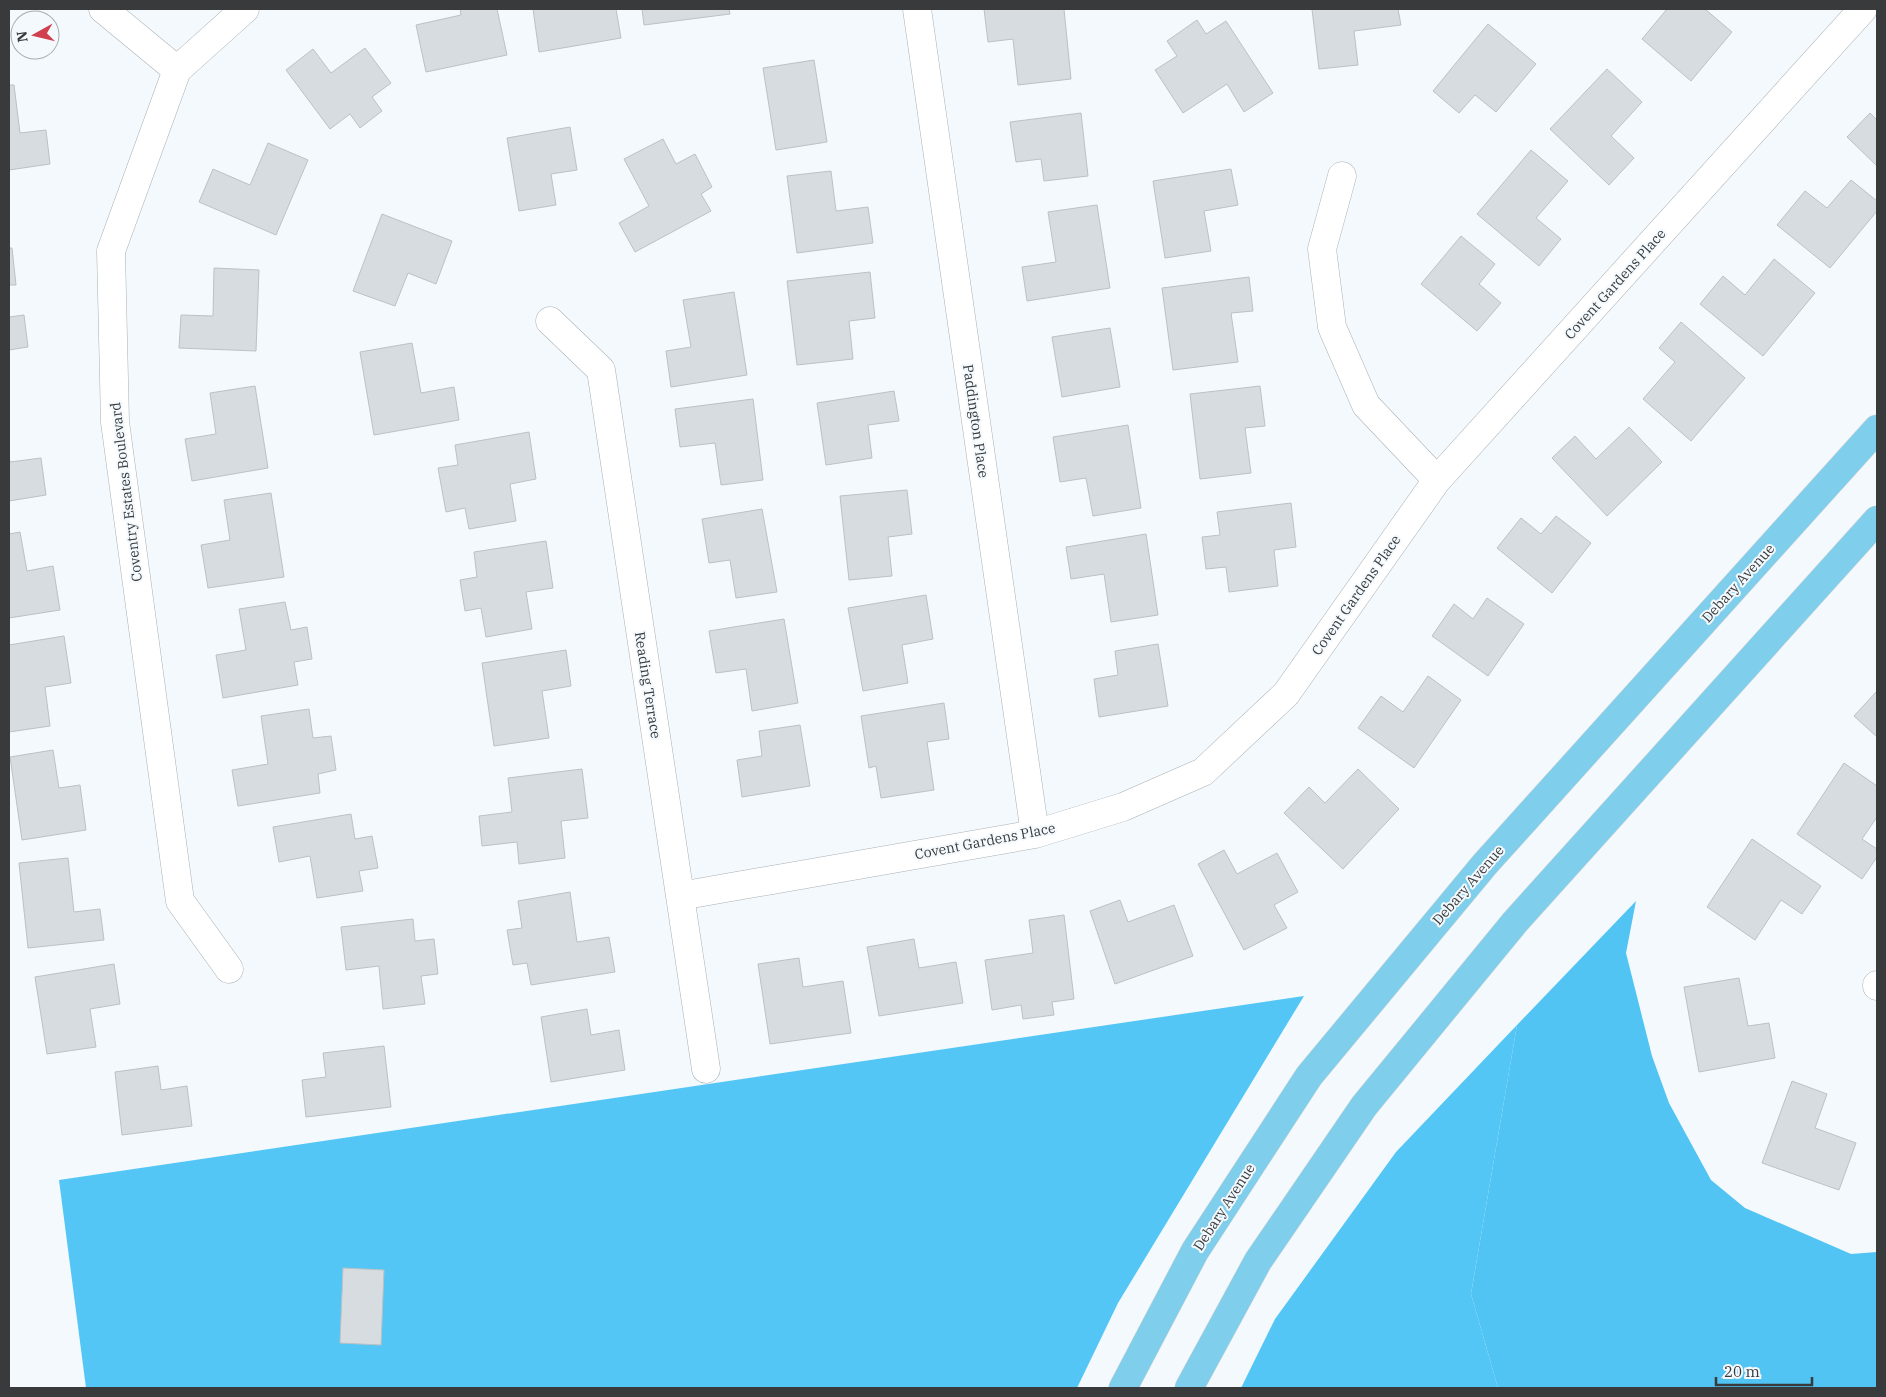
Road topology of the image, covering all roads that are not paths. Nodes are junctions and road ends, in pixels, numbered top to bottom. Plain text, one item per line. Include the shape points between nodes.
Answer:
1 (103, 9) edge
2 (245, 9) edge
3 (917, 9) edge
4 (1862, 9) edge
5 (177, 70) junction
6 (1342, 176) dead end
7 (550, 321) dead end
8 (1877, 429) edge
9 (1437, 480) junction
10 (1877, 520) edge
11 (1036, 834) junction
12 (680, 896) junction
13 (229, 969) dead end
14 (706, 1069) dead end
15 (1123, 1388) edge
16 (1189, 1388) edge

1 - 5 street
2 - 5 street, Coventry Estates Boulevard
3 - 11 street, Paddington Place
4 - 9 street, Covent Gardens Place
5 - 13 street, Coventry Estates Boulevard via 111,251 115,422 180,901
6 - 9 street via 1322,249 1332,327 1366,405
7 - 12 street, Reading Terrace via 601,370
8 - 15 main road, Debary Avenue via 1485,864 1309,1076 1195,1251
9 - 11 street, Covent Gardens Place via 1286,694 1202,772 1123,807
10 - 16 main road via 1515,922 1364,1106 1258,1261
11 - 12 street, Covent Gardens Place
12 - 14 street, Reading Terrace

